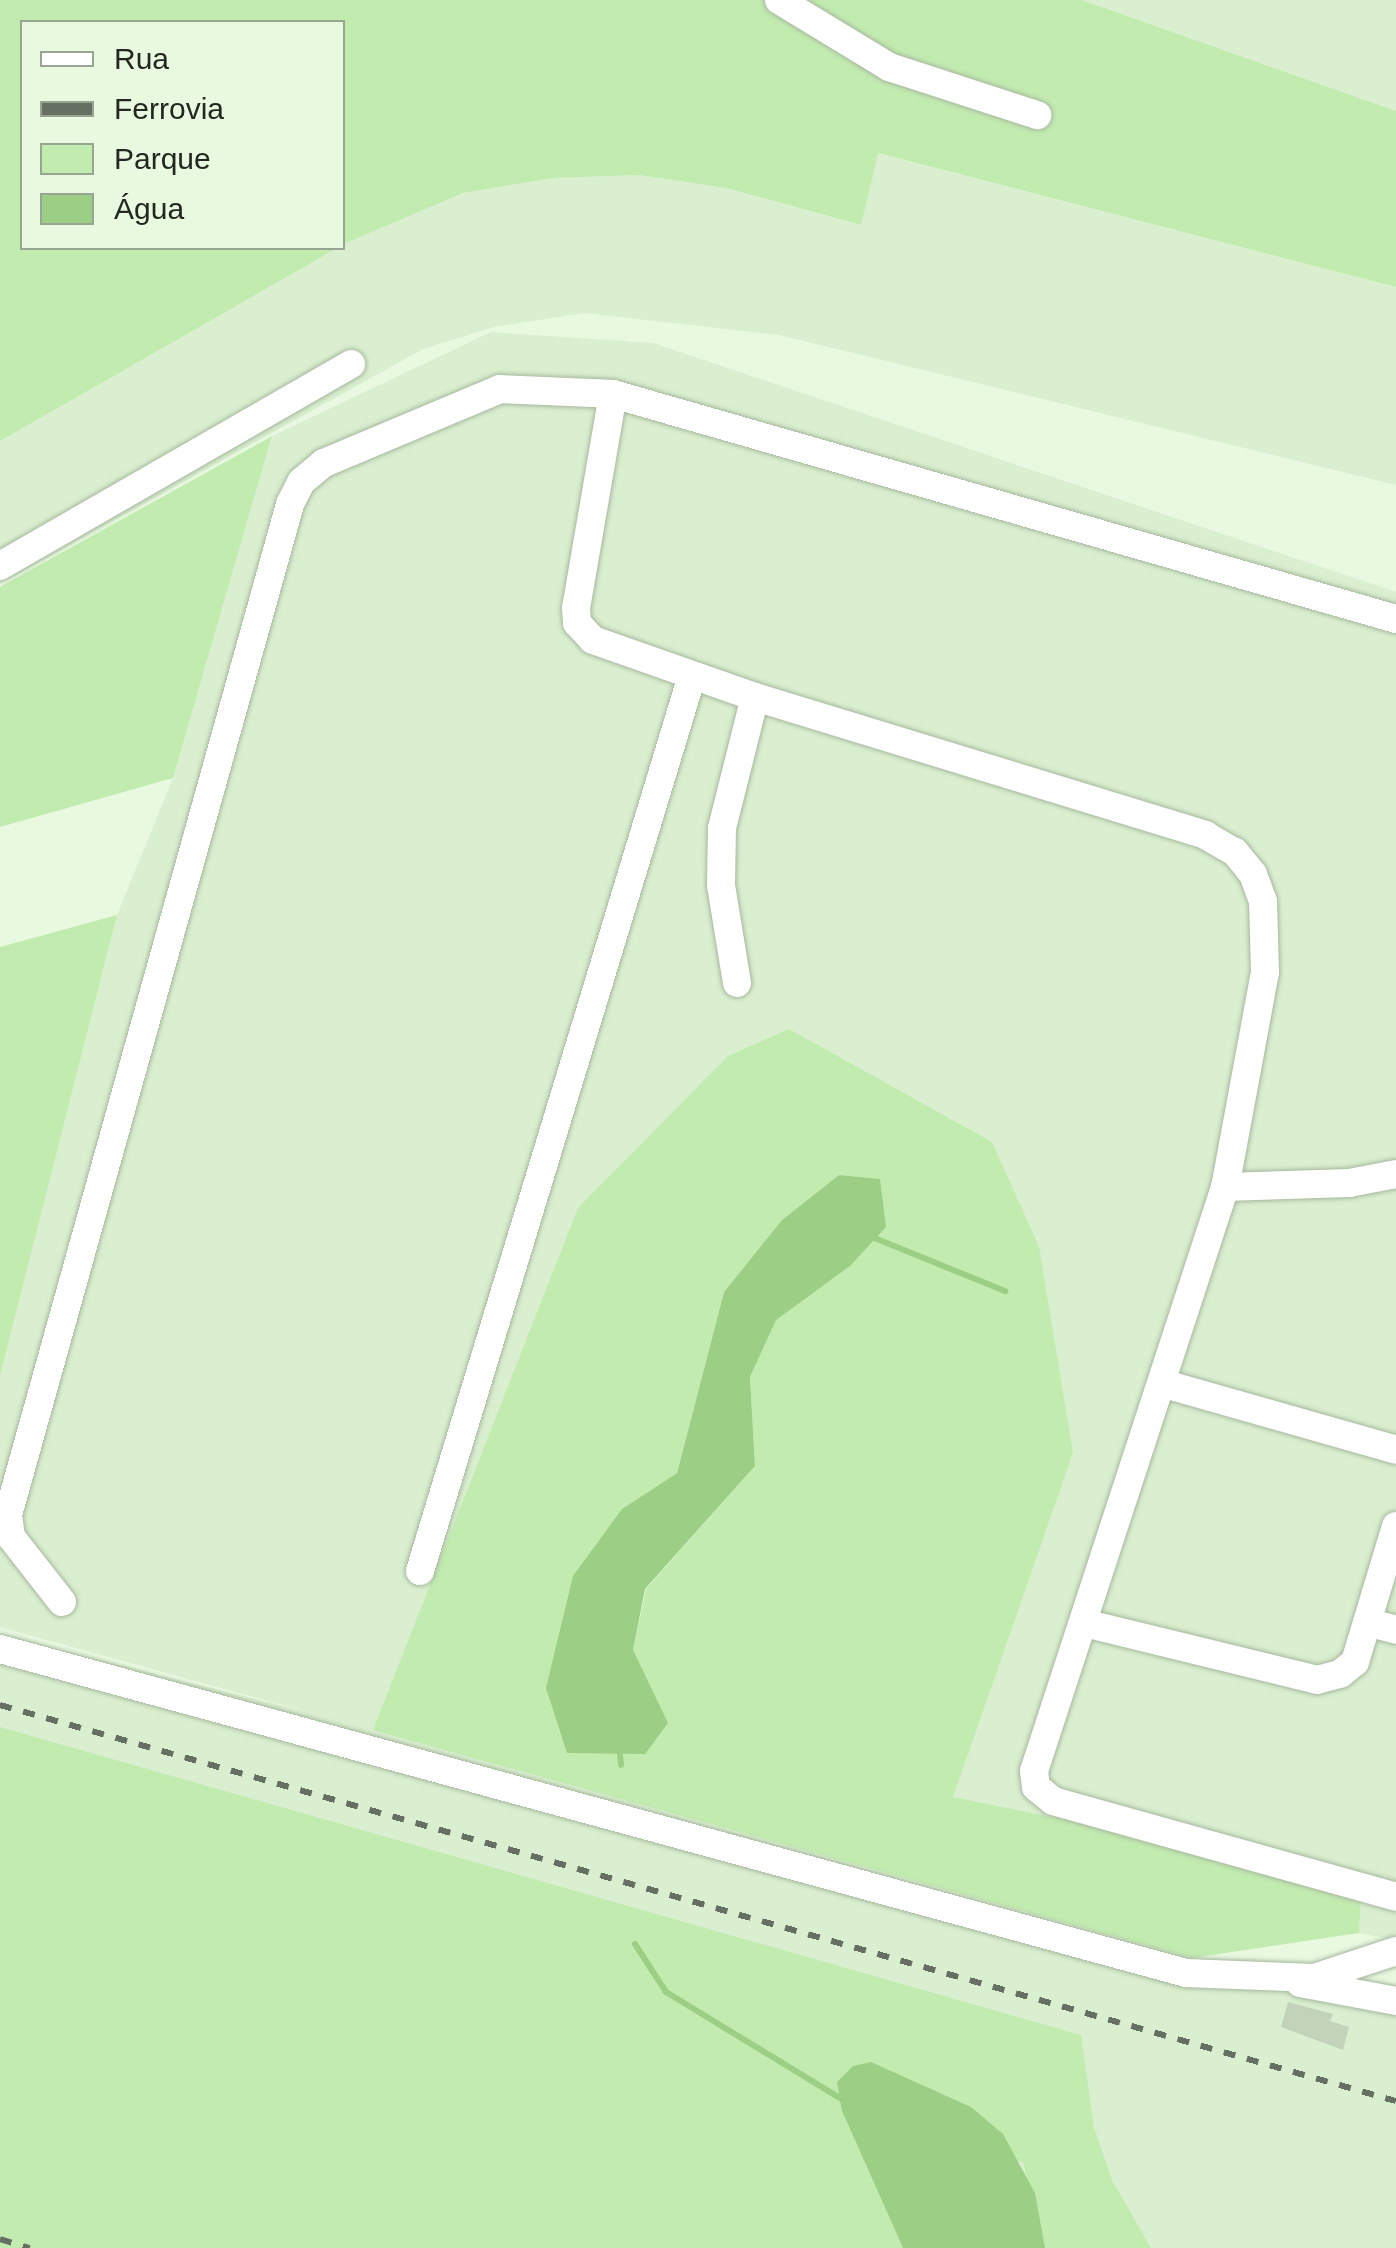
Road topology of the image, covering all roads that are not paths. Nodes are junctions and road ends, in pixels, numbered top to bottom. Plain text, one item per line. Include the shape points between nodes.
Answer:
1 (779, 0) edge
2 (1037, 115) dead end
3 (351, 364) dead end
4 (613, 394) junction
5 (0, 566) edge
6 (1396, 619) edge
7 (692, 676) junction
8 (755, 697) junction
9 (737, 983) dead end
10 (1396, 1174) edge
11 (1225, 1188) junction
12 (1165, 1384) junction
13 (1396, 1450) edge
14 (1396, 1526) edge
15 (420, 1570) dead end
16 (62, 1602) dead end
17 (1367, 1622) junction
18 (1084, 1623) junction
19 (1396, 1630) edge
20 (0, 1649) edge
21 (1396, 1898) edge
22 (1396, 1951) edge
23 (1289, 1980) junction
24 (1396, 2001) edge

1 - 2 lane via 889,67
3 - 5 lane
4 - 6 lane
4 - 7 lane via 577,623 593,640
4 - 16 lane via 500,389 450,405 324,462 301,482 290,504 8,1515 11,1538
7 - 8 lane
7 - 15 lane
8 - 9 lane via 722,828 721,885
8 - 11 lane via 1172,824 1235,852 1253,874 1266,931 1262,990
10 - 11 lane via 1349,1183
11 - 12 lane
12 - 13 lane
12 - 18 lane
14 - 17 lane
17 - 18 lane via 1355,1662 1317,1680
17 - 19 lane
18 - 21 lane via 1039,1750 1036,1787 1054,1800
20 - 23 lane via 1168,1969
22 - 23 lane
23 - 24 lane

